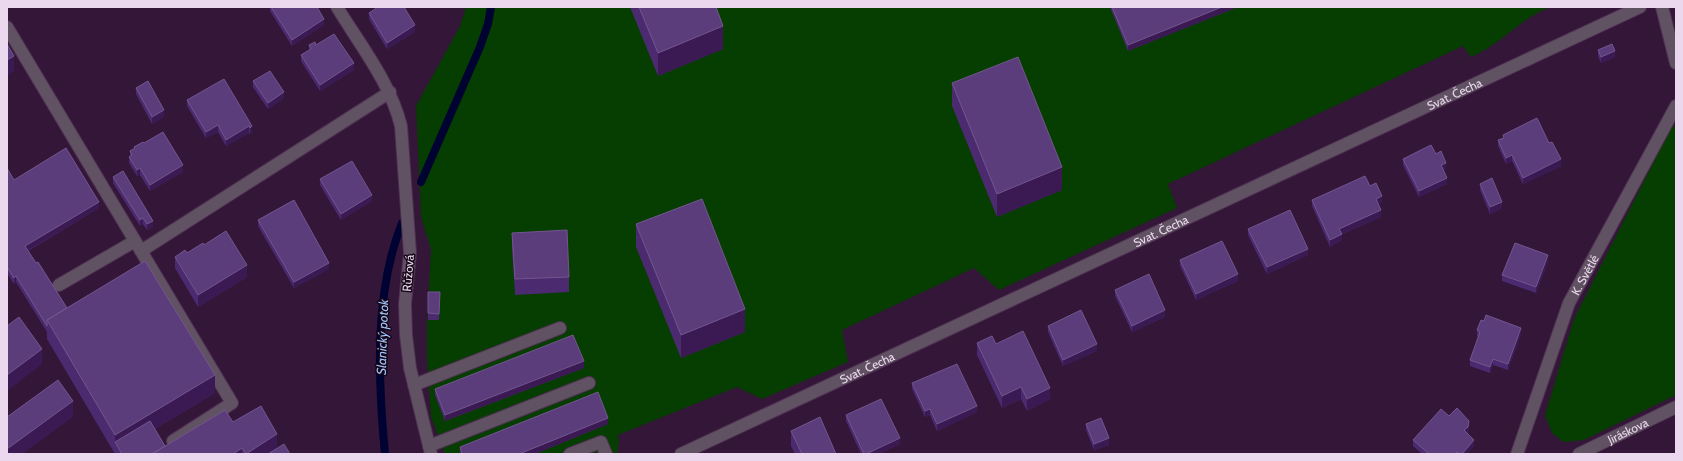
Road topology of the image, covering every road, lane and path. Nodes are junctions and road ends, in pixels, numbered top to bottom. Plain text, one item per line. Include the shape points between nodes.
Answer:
1 (337, 7) edge
2 (1640, 7) edge
3 (1662, 7) edge
4 (7, 27) edge
5 (1676, 63) edge
6 (390, 92) junction
7 (1676, 106) edge
8 (138, 246) junction
9 (59, 285) dead end
10 (560, 328) dead end
11 (589, 383) dead end
12 (414, 385) junction
13 (1676, 407) edge
14 (173, 441) edge
15 (430, 450) edge
16 (570, 454) edge
17 (606, 454) edge
18 (681, 454) edge
19 (1517, 454) edge
20 (1580, 454) edge

1 - 6 street, Růžová
2 - 18 street, Svat. Čecha
3 - 5 street
4 - 8 street
6 - 8 street
6 - 12 street, Růžová via 401,126 404,152 410,253 406,335
7 - 19 street, K. Světlé via 1569,303
8 - 9 street
8 - 14 street via 232,403
10 - 12 street
11 - 15 street
12 - 15 street, Růžová
13 - 20 street, Jiráskova
16 - 17 street via 601,442

